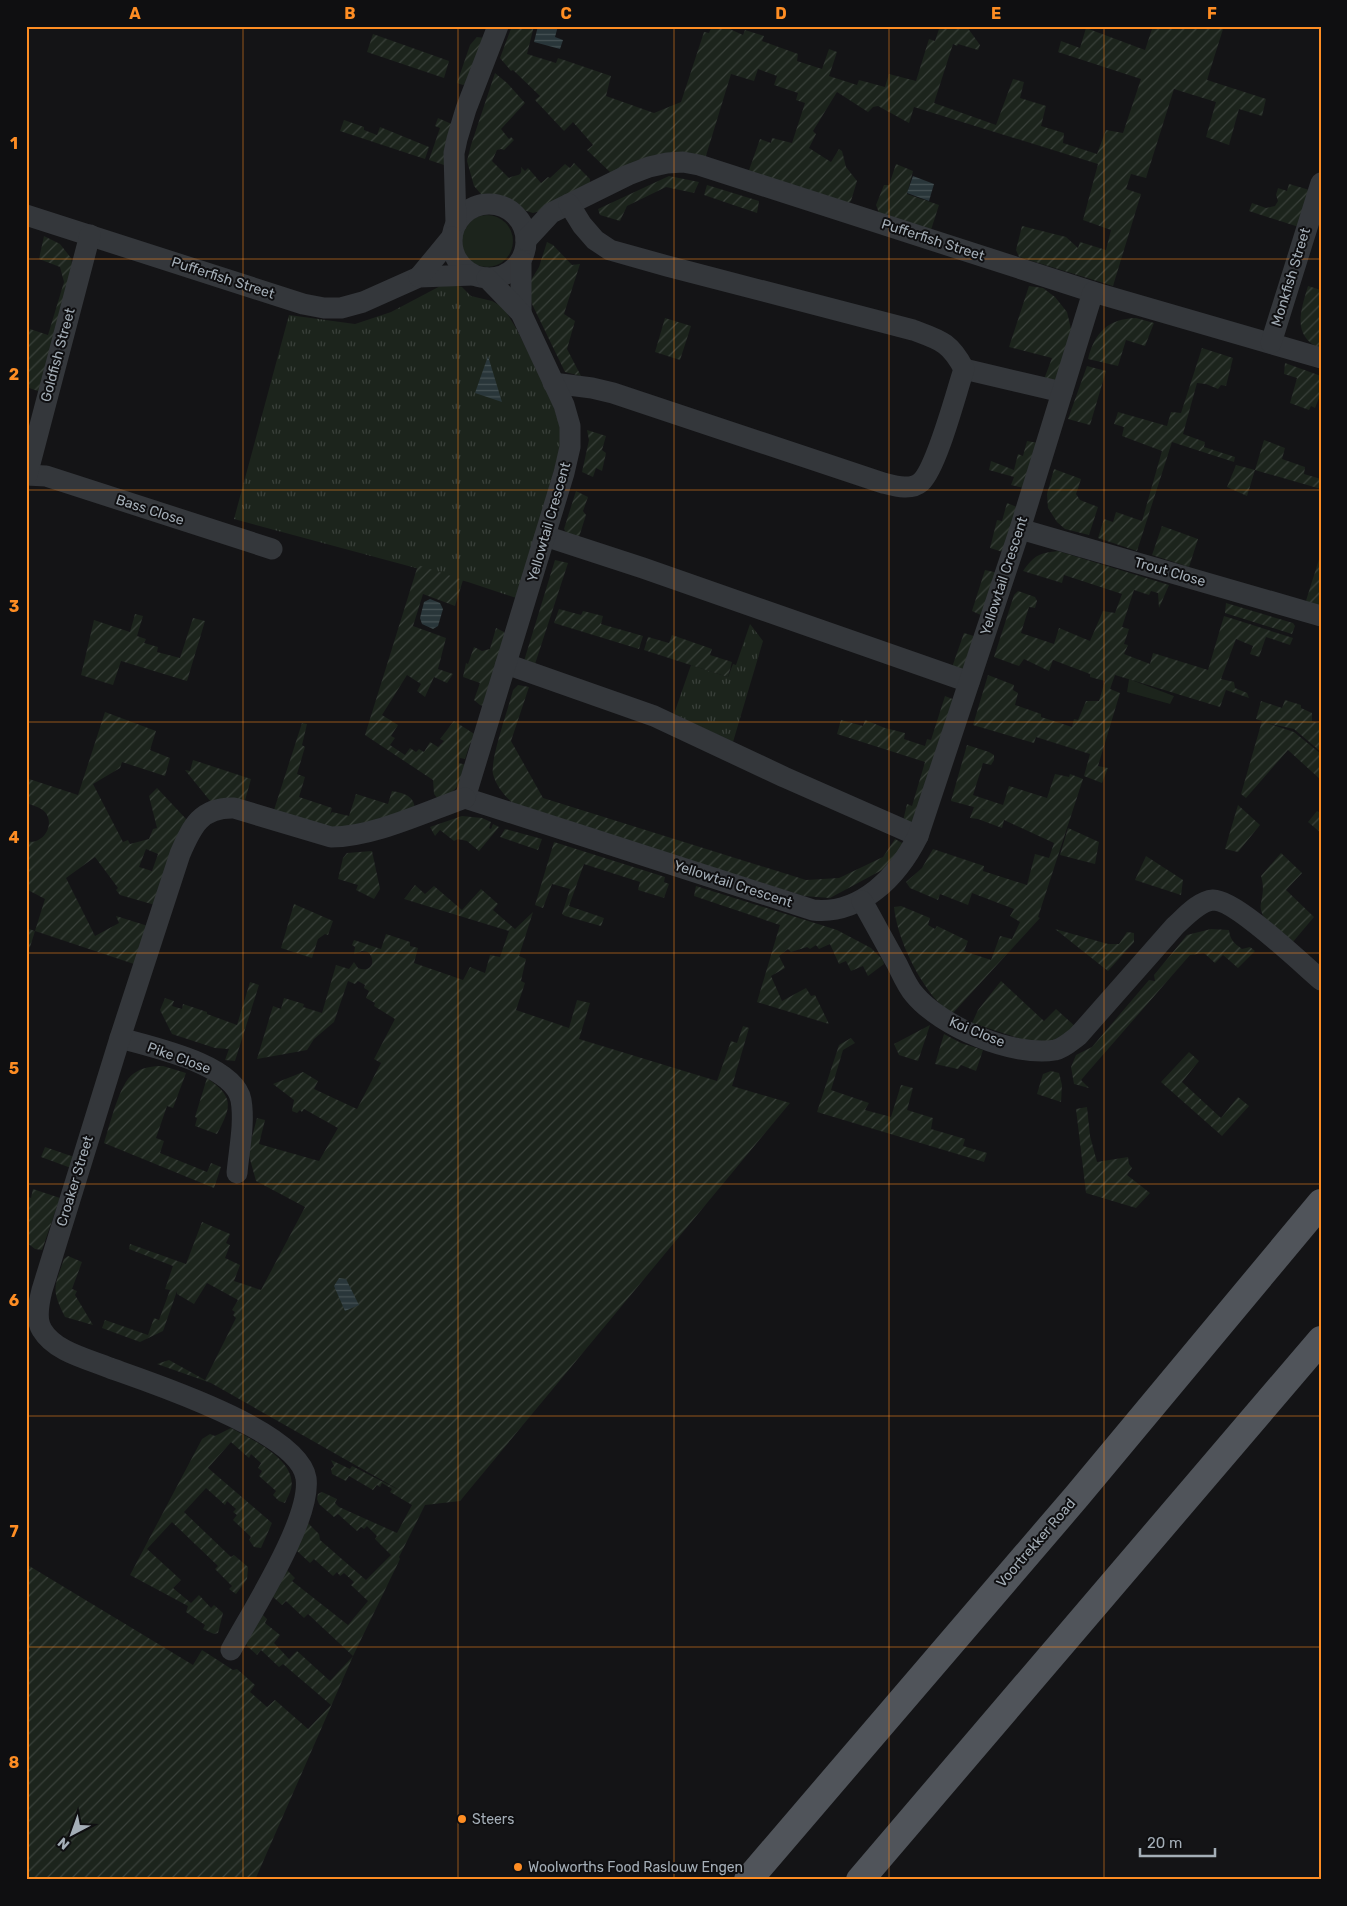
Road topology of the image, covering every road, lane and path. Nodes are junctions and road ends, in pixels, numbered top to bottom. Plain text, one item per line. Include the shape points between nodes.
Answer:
1 (498, 26) edge
2 (455, 171) junction
3 (1321, 183) edge
4 (484, 204) junction
5 (560, 209) junction
6 (512, 212) junction
7 (26, 215) edge
8 (454, 230) junction
9 (90, 235) junction
10 (526, 240) junction
11 (520, 261) junction
12 (419, 277) junction
13 (480, 277) junction
14 (1093, 292) junction
15 (521, 313) junction
16 (1271, 343) junction
17 (1321, 358) edge
18 (964, 369) junction
19 (553, 383) junction
20 (1062, 392) junction
21 (27, 475) edge
22 (1020, 529) junction
23 (545, 536) junction
24 (272, 549) dead end
25 (1321, 616) edge
26 (506, 664) junction
27 (969, 682) junction
28 (465, 798) junction
29 (918, 836) junction
30 (862, 901) junction
31 (1321, 980) edge
32 (120, 1038) junction
33 (237, 1173) dead end
34 (1321, 1203) edge
35 (1321, 1340) edge
36 (231, 1650) dead end
37 (991, 1728) junction
38 (748, 1880) edge
39 (860, 1880) edge
40 (879, 1880) edge

1 - 2 street via 466,109 454,153
2 - 4 street
2 - 8 street
3 - 16 street, Monkfish Street
4 - 6 street, Pufferfish Street via 494,204
4 - 8 street, Pufferfish Street via 463,215
5 - 6 street, Pufferfish Street
5 - 10 street, Pufferfish Street
5 - 14 street, Pufferfish Street via 648,167 683,162
5 - 18 street via 610,250 913,330 947,345
6 - 10 street via 522,224
7 - 9 street, Pufferfish Street
8 - 12 street, Pufferfish Street
8 - 13 street via 453,249 457,260
9 - 12 street, Pufferfish Street via 324,308 341,308 363,302
9 - 21 street, Goldfish Street
10 - 11 street, Pufferfish Street
11 - 13 street, Pufferfish Street via 512,271 500,277
11 - 15 street, Yellowtail Crescent
12 - 13 street, Pufferfish Street
13 - 15 street, Yellowtail Crescent
14 - 16 street, Pufferfish Street
14 - 20 street, Yellowtail Crescent
15 - 19 street, Yellowtail Crescent
16 - 17 street, Pufferfish Street
18 - 19 street via 934,459 920,483 911,487 883,483 613,393
18 - 20 street
19 - 23 street, Yellowtail Crescent via 570,426 570,446
20 - 22 street, Yellowtail Crescent
21 - 24 street, Bass Close via 46,476
22 - 25 street, Trout Close
22 - 27 street, Yellowtail Crescent
23 - 26 street, Yellowtail Crescent
23 - 27 street
26 - 28 street, Yellowtail Crescent
26 - 29 street via 654,716
27 - 29 street, Yellowtail Crescent
28 - 30 street, Yellowtail Crescent via 812,910 842,909
28 - 32 street, Croaker Street via 366,834 347,837 331,837 234,808 210,812 191,829 180,854
29 - 30 street, Yellowtail Crescent via 898,868
30 - 31 street, Koi Close via 913,993 931,1010 954,1027 994,1042 1022,1048 1057,1049 1078,1036 1175,926 1193,910 1213,900 1242,913
32 - 33 street, Pike Close via 186,1058 231,1081 241,1100
32 - 36 street, Croaker Street via 38,1304 39,1325 57,1346 205,1404 284,1446 299,1462 306,1478 296,1530
34 - 38 main road, Voortrekker Road
35 - 37 main road
37 - 39 main road
37 - 40 main road

